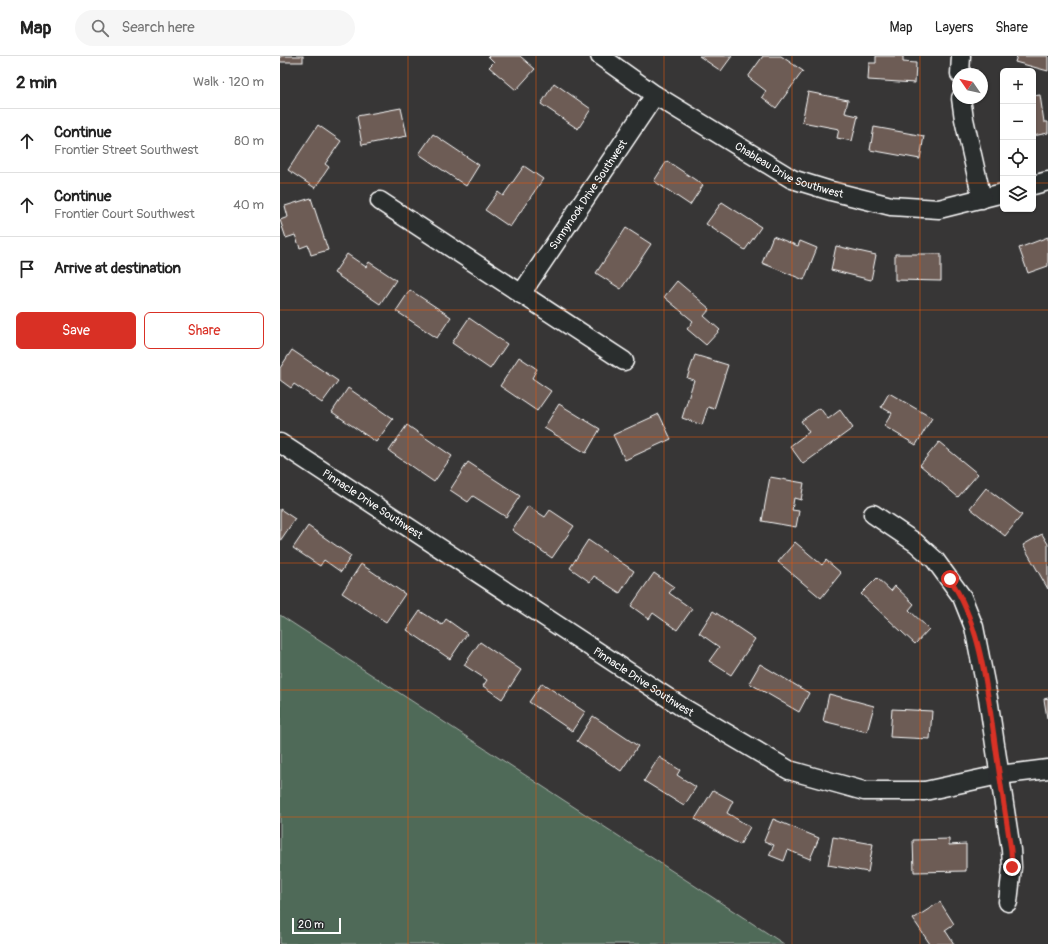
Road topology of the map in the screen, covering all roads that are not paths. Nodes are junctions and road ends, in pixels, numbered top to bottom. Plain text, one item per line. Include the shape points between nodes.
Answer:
1 (600, 56) edge
2 (961, 56) edge
3 (960, 68) edge
4 (655, 94) junction
5 (963, 104) edge
6 (1048, 181) edge
7 (1036, 184) edge
8 (1000, 194) edge
9 (982, 199) junction
10 (380, 201) dead end
11 (521, 294) junction
12 (624, 361) dead end
13 (280, 443) edge
14 (873, 514) dead end
15 (1048, 769) edge
16 (999, 775) junction
17 (1008, 902) dead end

1 - 4 street, Chableau Drive Southwest
2 - 3 street
4 - 9 street, Chableau Drive Southwest via 792,179 891,206 939,209
4 - 11 street, Sunnynook Drive Southwest
5 - 9 street
6 - 7 street
8 - 9 street, Chableau Drive Southwest
10 - 11 street
11 - 12 street
13 - 16 street, Pinnacle Drive Southwest via 682,707 789,770 864,791 925,791
14 - 16 street via 916,543 935,560 962,597 974,627
15 - 16 street, Pinnacle Drive Southwest
16 - 17 street via 1011,850

